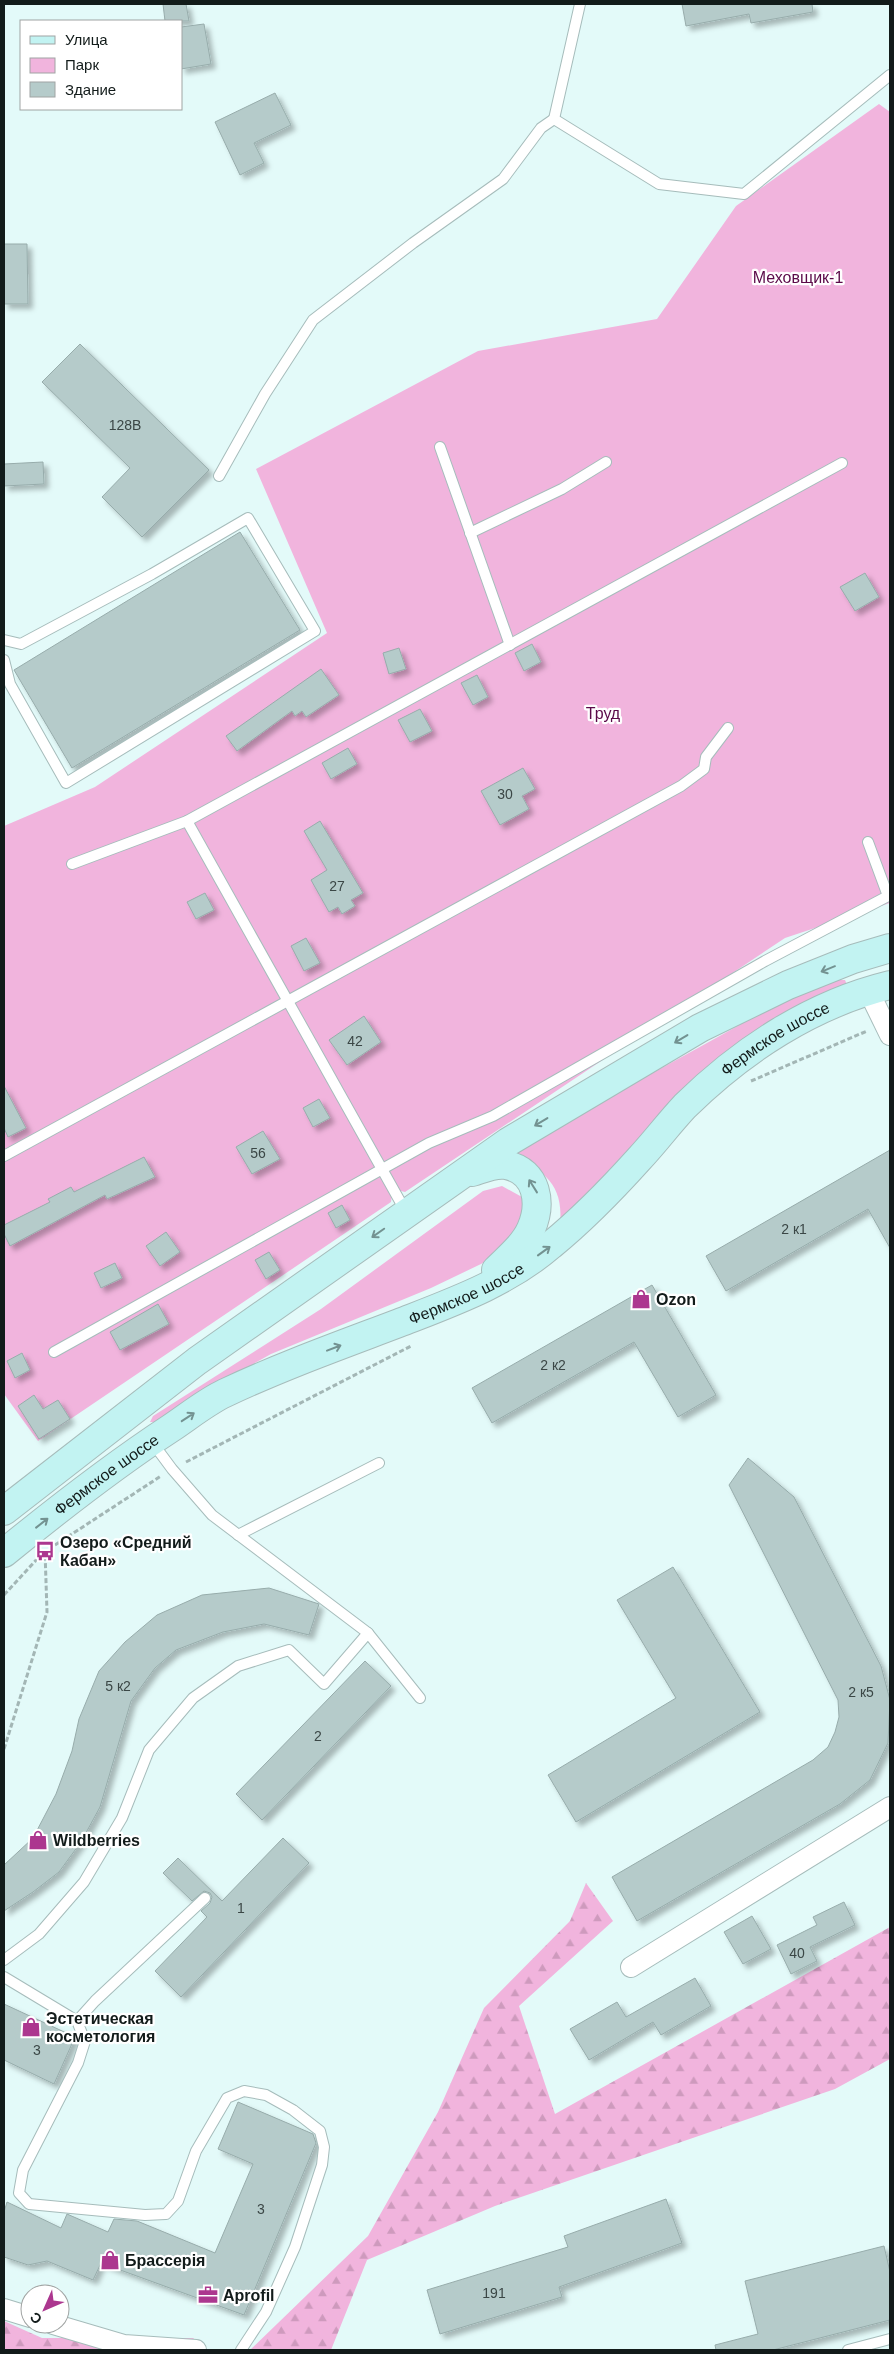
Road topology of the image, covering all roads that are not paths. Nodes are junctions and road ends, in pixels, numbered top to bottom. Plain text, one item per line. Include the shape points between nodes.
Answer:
1 (580, 4) edge
2 (890, 75) edge
3 (554, 119) junction
4 (440, 447) dead end
5 (606, 462) dead end
6 (842, 463) dead end
7 (219, 476) dead end
8 (470, 533) junction
9 (4, 640) edge
10 (510, 645) junction
11 (4, 660) edge
12 (728, 728) dead end
13 (187, 821) junction
14 (868, 842) dead end
15 (72, 864) dead end
16 (890, 948) edge
17 (853, 959) junction
18 (879, 987) edge
19 (288, 1000) junction
20 (890, 1034) edge
21 (4, 1156) edge
22 (382, 1170) junction
23 (458, 1176) junction
24 (407, 1213) junction
25 (471, 1296) junction
26 (54, 1352) dead end
27 (152, 1441) junction
28 (379, 1463) dead end
29 (4, 1511) edge
30 (238, 1535) junction
31 (4, 1553) edge
32 (368, 1633) junction
33 (420, 1698) dead end
34 (890, 1807) edge
35 (205, 1898) dead end
36 (4, 1960) edge
37 (631, 1967) dead end
38 (4, 1977) edge
39 (77, 2021) junction
40 (4, 2309) edge
41 (20, 2314) edge
42 (70, 2329) edge
43 (890, 2339) edge
44 (196, 2350) edge
45 (241, 2350) edge
46 (848, 2350) edge

1 - 3 lane
2 - 3 lane via 744,194 658,184
3 - 7 lane via 541,128 503,178 313,320 265,394
4 - 8 lane
5 - 8 lane via 562,489
6 - 10 lane
8 - 10 lane
9 - 11 lane via 21,644 248,518 314,631 66,783 10,684
10 - 13 lane
12 - 19 lane via 706,757 704,769 680,786
13 - 15 lane
13 - 19 lane
14 - 22 lane via 888,896 765,961 493,1116 429,1143
16 - 17 main road, Фермское шоссе
17 - 18 main road
17 -> 23 main road, Фермское шоссе via 788,985 700,1028 508,1142
18 - 20 street
25 -> 18 main road, Фермское шоссе via 550,1247 595,1206 683,1109 747,1053 789,1026
19 - 21 lane
19 - 22 lane
22 - 24 lane
22 - 26 lane
23 - 24 main road, Фермское шоссе
25 -> 23 main road via 519,1247 531,1230 537,1210 537,1194 530,1180 519,1170 505,1165 489,1166
24 -> 29 main road, Фермское шоссе via 197,1361
27 -> 25 main road, Фермское шоссе via 222,1395 249,1382
27 - 30 lane via 212,1515
31 -> 27 main road, Фермское шоссе
28 - 30 lane
30 - 32 lane
32 - 33 lane
32 - 36 lane via 324,1684 289,1650 238,1666 193,1698 149,1750 122,1818 84,1882 39,1934
34 - 37 street
35 - 39 lane
38 - 39 lane
39 - 45 lane via 84,2041 78,2063 23,2170 19,2193 29,2204 145,2215 166,2214 178,2201 196,2151 227,2098 244,2090 266,2095 320,2131 324,2147 322,2165 295,2247 266,2312
40 - 41 street
42 - 44 street via 124,2345
43 - 46 lane

